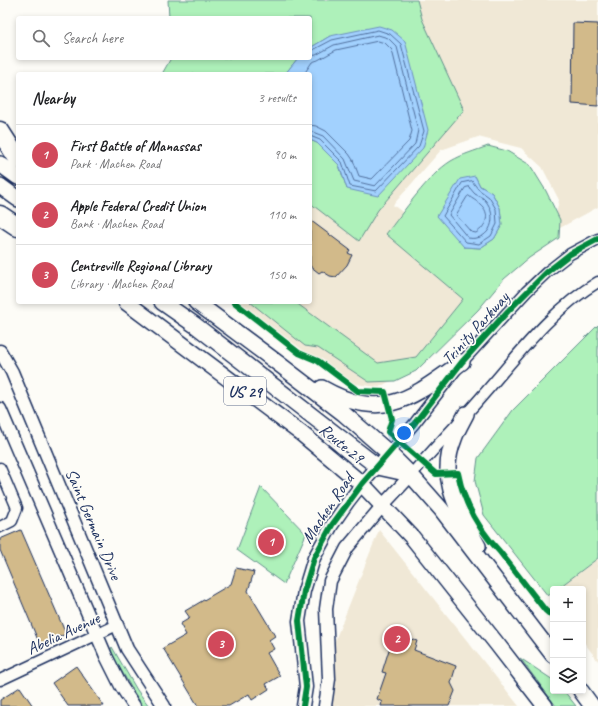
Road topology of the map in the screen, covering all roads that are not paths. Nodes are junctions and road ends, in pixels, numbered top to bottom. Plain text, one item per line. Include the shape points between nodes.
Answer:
1 (0, 131) edge
2 (16, 156) edge
3 (0, 164) edge
4 (16, 176) edge
5 (0, 186) edge
6 (16, 198) edge
7 (0, 206) edge
8 (0, 215) edge
9 (16, 218) edge
10 (16, 225) edge
11 (598, 239) edge
12 (598, 282) edge
13 (129, 304) edge
14 (165, 304) edge
15 (199, 304) edge
16 (0, 351) edge
17 (462, 362) junction
18 (280, 364) junction
19 (0, 409) edge
20 (466, 414) junction
21 (4, 430) edge
22 (389, 453) junction
23 (378, 467) junction
24 (0, 468) edge
25 (411, 475) junction
26 (362, 484) junction
27 (383, 505) junction
28 (0, 527) edge
29 (499, 584) junction
30 (117, 625) junction
31 (97, 635) junction
32 (550, 651) edge
33 (0, 680) edge
34 (583, 694) edge
35 (134, 706) edge
36 (164, 706) edge
37 (303, 706) edge
38 (325, 706) edge
39 (545, 706) edge
40 (592, 706) edge

1 - 2 highway
3 - 4 main road
5 - 6 main road
7 - 9 main road
8 - 10 highway
11 - 17 street, Trinity Parkway via 570,254 547,272
12 - 20 street via 568,304 544,327
13 - 26 main road, Route 29 / US 29 via 296,430
14 - 23 main road
15 - 18 main road, Route 29 / US 29
16 - 30 street, Saint Germain Drive via 12,372
17 - 18 main road via 422,390 404,399 374,405 339,398
17 - 22 street, Trinity Parkway
18 - 22 main road, Route 29 / US 29
19 - 21 street
20 - 25 street
20 - 29 main road via 454,439 448,462 451,490 455,505
21 - 31 street
22 - 23 street, Machen Road
22 - 25 main road, Route 29 / US 29
23 - 25 main road
23 - 26 street, Machen Road
24 - 28 street via 16,508 12,521
25 - 27 street
25 - 29 main road, Route 29 / US 29
26 - 27 main road, Route 29 / US 29
26 - 37 street, Machen Road via 332,525 314,558 304,591 299,621 306,686
27 - 38 street via 347,548 330,581 326,610 329,679
27 - 39 main road, Route 29 / US 29 via 417,543
29 - 32 main road, Route 29 / US 29
30 - 31 street, Abelia Avenue
30 - 36 street, Saint Germain Drive via 127,649
31 - 33 street, Abelia Avenue
31 - 35 street via 121,686
34 - 40 main road

